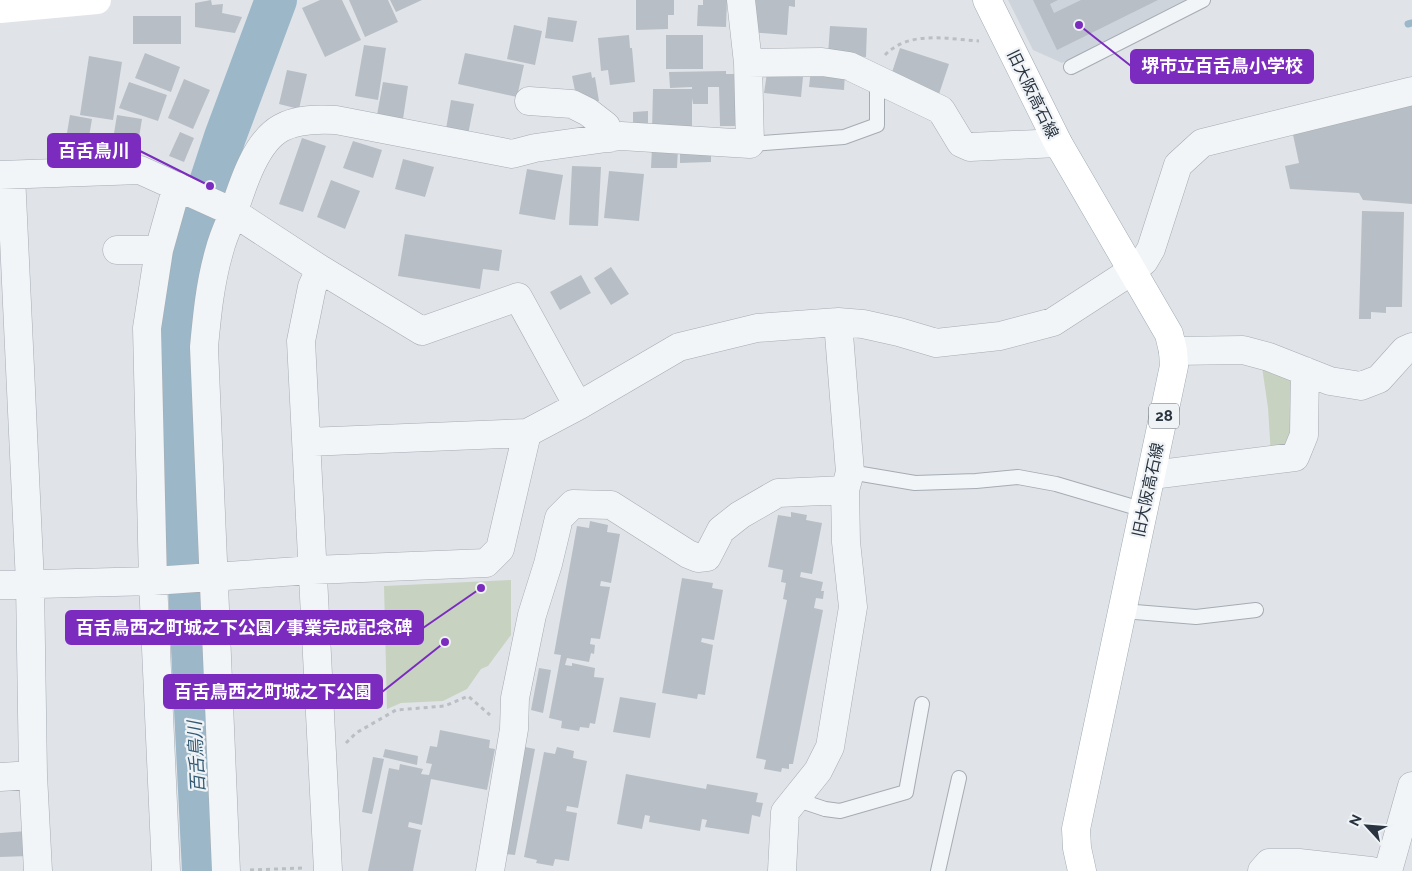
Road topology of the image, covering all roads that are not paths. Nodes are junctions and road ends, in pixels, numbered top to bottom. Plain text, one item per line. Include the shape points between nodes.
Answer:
1 (97, 0) edge
2 (741, 0) edge
3 (987, 0) edge
4 (1203, 0) edge
5 (0, 9) edge
6 (748, 63) junction
7 (1072, 67) dead end
8 (871, 78) junction
9 (1412, 91) edge
10 (530, 101) dead end
11 (610, 138) junction
12 (750, 144) junction
13 (1058, 144) junction
14 (6, 175) edge
15 (181, 188) junction
16 (228, 210) junction
17 (117, 250) dead end
18 (159, 250) junction
19 (320, 269) junction
20 (1133, 270) junction
21 (838, 322) junction
22 (1412, 347) edge
23 (1173, 351) junction
24 (1305, 372) junction
25 (578, 406) junction
26 (527, 433) junction
27 (306, 442) junction
28 (1152, 475) junction
29 (848, 481) junction
30 (1144, 510) junction
31 (314, 570) junction
32 (208, 577) junction
33 (159, 580) junction
34 (30, 583) junction
35 (0, 585) edge
36 (1256, 610) dead end
37 (1123, 611) junction
38 (922, 704) dead end
39 (33, 775) junction
40 (0, 777) edge
41 (959, 778) dead end
42 (1412, 786) edge
43 (795, 799) junction
44 (328, 869) edge
45 (237, 870) edge
46 (38, 871) edge
47 (166, 871) edge
48 (490, 871) edge
49 (782, 871) edge
50 (938, 871) edge
51 (1082, 871) edge
52 (1262, 871) edge
53 (1371, 871) edge
54 (1388, 871) edge

1 - 5 main road
2 - 6 street
3 - 13 main road, 旧大阪高石線 / 28
4 - 7 lane
6 - 8 street via 822,62 848,66
6 - 12 street
8 - 12 lane via 877,125 844,136
8 - 13 street via 941,110 961,143 970,147
9 - 20 street via 1202,143 1178,165 1151,249
10 - 11 street via 572,104 606,126
11 - 12 street
11 - 16 street via 512,154 336,120 292,123 270,136 261,148
13 - 20 main road, 旧大阪高石線 / 28
14 - 15 street via 140,170
14 - 34 street
15 - 16 street
15 - 18 street
16 - 19 street
16 - 32 street via 208,303 204,346
17 - 18 street
18 - 33 street via 147,328
19 - 25 street via 422,331 518,297
19 - 27 street via 312,286 301,341
20 - 21 street via 1053,322 1000,336 936,343 863,324
20 - 23 main road, 旧大阪高石線 / 28 via 1169,334
21 - 25 street via 757,328 678,347
21 - 29 street
22 - 24 street via 1405,350 1379,379 1361,386 1330,381
23 - 24 street via 1243,350
23 - 28 main road, 旧大阪高石線 / 28 via 1174,366
24 - 28 street via 1304,435 1295,457
25 - 26 street
26 - 27 street
26 - 31 street via 500,549 486,563
27 - 31 street
28 - 30 main road, 旧大阪高石線 / 28
29 - 30 lane via 915,483 1018,477 1056,484
29 - 43 street via 846,542 853,607 830,747 818,771
29 - 48 street via 778,493 721,530 707,557 688,554 611,505 573,504 559,518 532,615 517,689 513,736
30 - 37 main road, 旧大阪高石線 / 28
31 - 32 street
31 - 44 street
32 - 33 street
32 - 45 street
33 - 34 street
33 - 47 street
34 - 35 street
34 - 39 street
36 - 37 lane via 1196,617
37 - 51 main road, 旧大阪高石線 / 28 via 1076,829
38 - 43 lane via 906,792 840,811
39 - 40 street
39 - 46 street
41 - 50 lane
42 - 54 street
43 - 49 street via 784,812
52 - 53 street via 1269,863 1299,862

